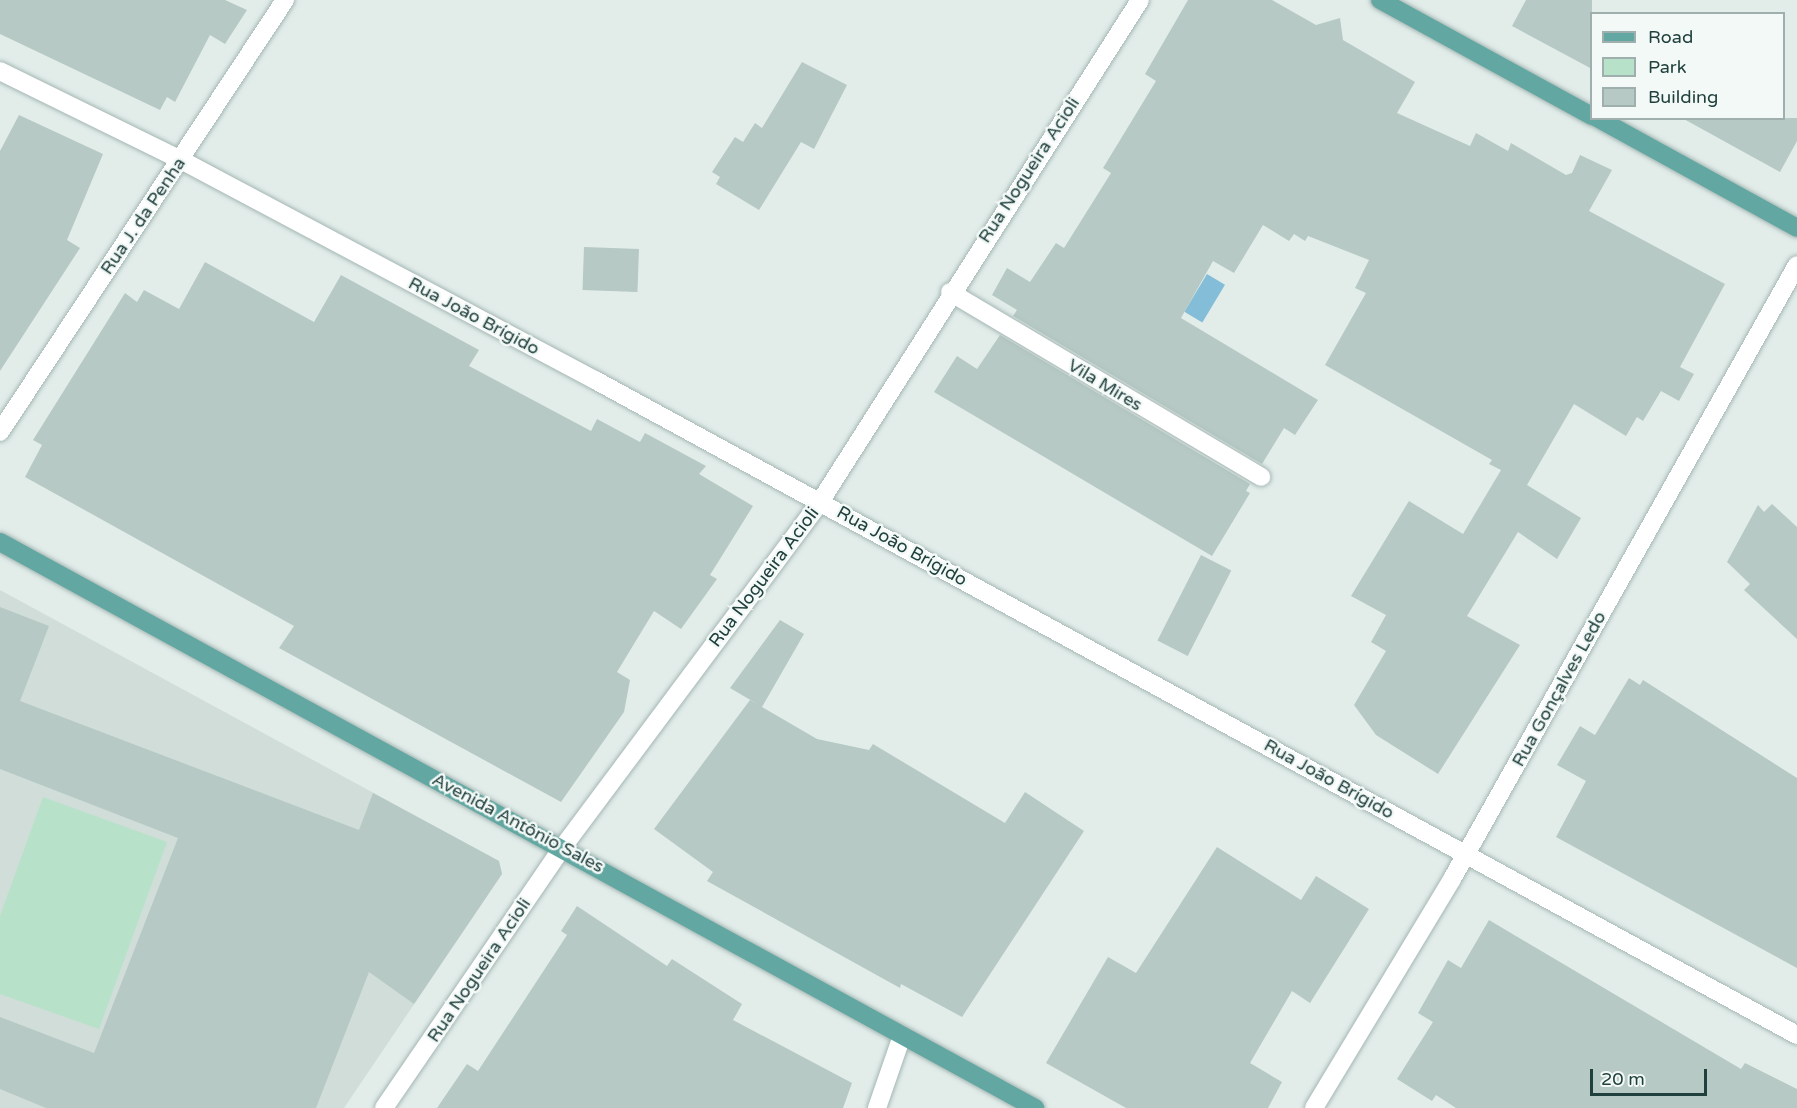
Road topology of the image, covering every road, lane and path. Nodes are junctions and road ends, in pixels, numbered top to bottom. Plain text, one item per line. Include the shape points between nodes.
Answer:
1 (285, 0) edge
2 (1140, 0) edge
3 (1380, 0) edge
4 (0, 71) edge
5 (1590, 115) edge
6 (1600, 120) edge
7 (181, 160) junction
8 (1797, 228) edge
9 (1797, 265) edge
10 (950, 292) junction
11 (0, 432) edge
12 (1261, 477) dead end
13 (820, 502) junction
14 (0, 542) edge
15 (563, 847) junction
16 (1466, 854) junction
17 (1797, 1035) edge
18 (902, 1036) junction
19 (384, 1108) edge
20 (877, 1108) edge
21 (1035, 1108) edge
22 (1314, 1108) edge

1 - 7 street, Rua J. da Penha
2 - 10 street, Rua Nogueira Acioli
3 - 5 main road
4 - 7 street, Rua João Brígido
6 - 8 main road
7 - 11 street, Rua J. da Penha
7 - 13 street, Rua João Brígido
9 - 16 street, Rua Gonçalves Ledo
10 - 12 street, Vila Mires
10 - 13 street, Rua Nogueira Acioli
13 - 15 street, Rua Nogueira Acioli
13 - 16 street, Rua João Brígido
14 - 15 main road, Avenida Antônio Sales
15 - 18 main road, Avenida Antônio Sales
15 - 19 street, Rua Nogueira Acioli
16 - 17 street, Rua João Brígido
16 - 22 street, Rua Gonçalves Ledo
18 - 20 street
18 - 21 main road, Avenida Antônio Sales

